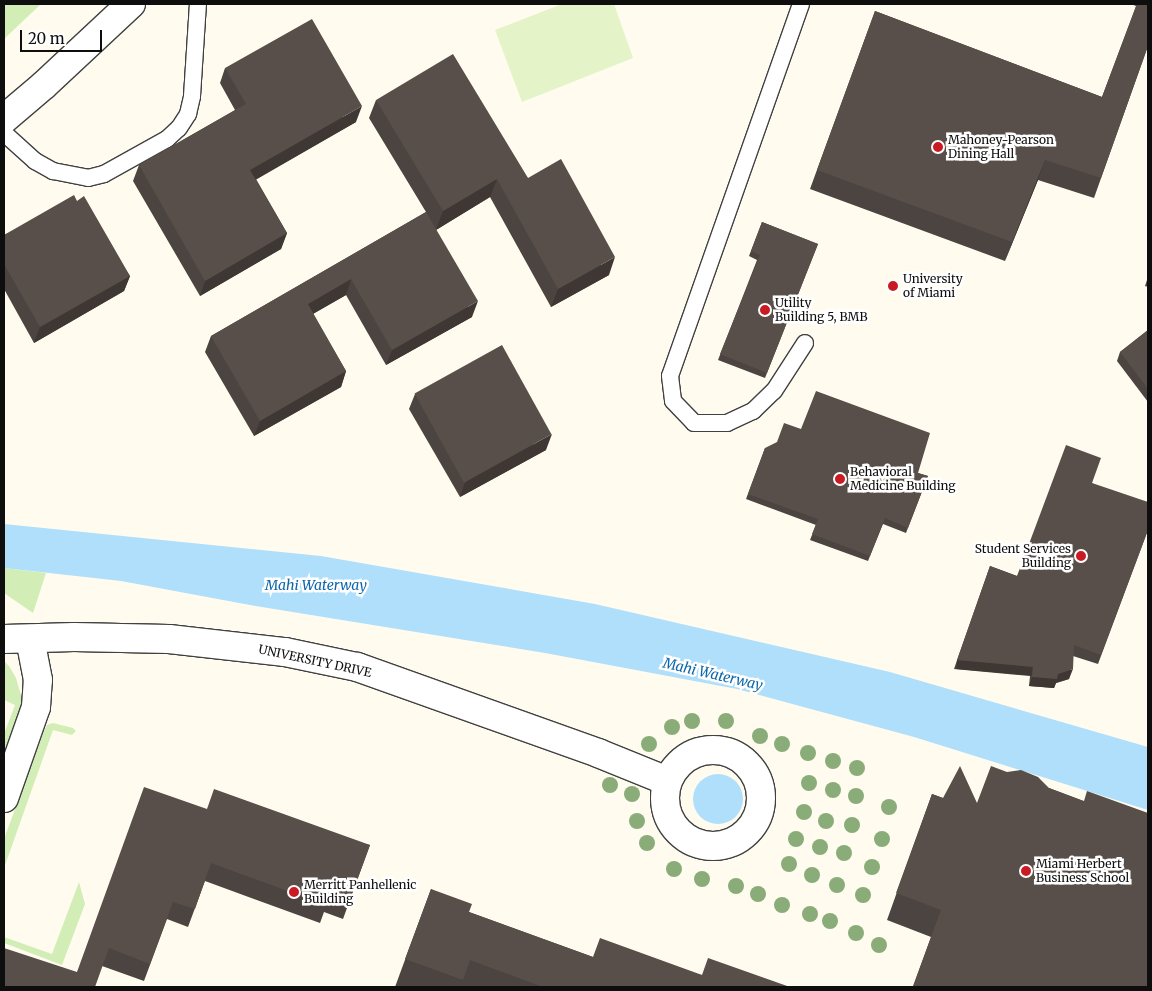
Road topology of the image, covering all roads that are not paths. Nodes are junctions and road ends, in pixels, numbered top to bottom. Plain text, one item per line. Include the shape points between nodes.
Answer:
1 (131, 4) edge
2 (198, 4) edge
3 (801, 4) edge
4 (4, 119) edge
5 (4, 133) edge
6 (805, 343) dead end
7 (17, 639) edge
8 (667, 781) dead end
9 (4, 798) edge

1 - 4 street
2 - 5 lane via 188,114 167,139 104,174 88,178 53,171 35,161
3 - 6 lane via 670,376 673,400 694,423 727,423 753,411 774,391
7 - 8 street, UNIVERSITY DRIVE via 178,640 285,652 357,667
7 - 9 street via 38,680 36,707

